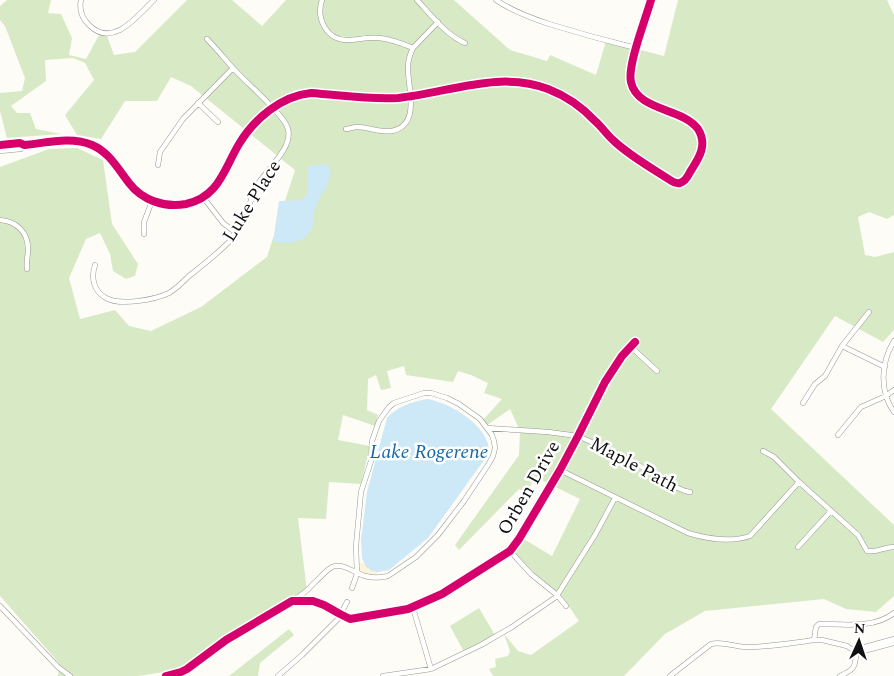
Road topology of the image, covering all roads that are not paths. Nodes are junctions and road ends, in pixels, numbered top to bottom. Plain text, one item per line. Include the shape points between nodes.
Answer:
1 (81, 0) edge
2 (154, 0) edge
3 (322, 0) edge
4 (417, 0) edge
5 (496, 0) edge
6 (651, 0) edge
7 (438, 22) junction
8 (207, 39) dead end
9 (465, 43) dead end
10 (413, 48) junction
11 (636, 48) junction
12 (233, 68) junction
13 (411, 96) junction
14 (198, 103) junction
15 (273, 108) junction
16 (218, 122) dead end
17 (346, 129) dead end
18 (0, 145) edge
19 (24, 145) junction
20 (0, 151) edge
21 (158, 165) dead end
22 (203, 197) junction
23 (152, 201) junction
24 (0, 220) edge
25 (235, 232) junction
26 (144, 234) dead end
27 (95, 265) dead end
28 (27, 269) dead end
29 (869, 312) dead end
30 (894, 341) edge
31 (635, 342) dead end
32 (842, 346) junction
33 (631, 347) junction
34 (884, 367) junction
35 (657, 372) dead end
36 (894, 390) edge
37 (886, 396) junction
38 (803, 403) dead end
39 (894, 412) edge
40 (487, 428) junction
41 (578, 436) junction
42 (838, 436) dead end
43 (763, 450) dead end
44 (560, 470) junction
45 (799, 482) junction
46 (690, 492) dead end
47 (615, 498) junction
48 (831, 511) junction
49 (798, 547) dead end
50 (894, 547) edge
51 (510, 551) junction
52 (358, 574) junction
53 (352, 588) dead end
54 (557, 595) junction
55 (292, 601) junction
56 (347, 602) dead end
57 (0, 606) edge
58 (566, 606) dead end
59 (413, 608) junction
60 (894, 613) edge
61 (340, 614) junction
62 (894, 639) edge
63 (814, 640) junction
64 (894, 643) edge
65 (856, 652) junction
66 (431, 669) junction
67 (677, 670) junction
68 (421, 674) edge
69 (70, 676) edge
70 (166, 676) edge
71 (278, 676) edge
72 (383, 676) edge
73 (670, 676) edge
74 (681, 676) edge
75 (840, 676) edge

1 - 2 street via 81,13 89,25 106,34 119,31
3 - 10 street via 319,10 322,22 340,39 395,40
4 - 7 street
5 - 11 street via 536,19
6 - 11 street
7 - 9 street
7 - 10 street
8 - 12 street, Luke Place
10 - 13 street via 408,69
11 - 13 street via 630,78 638,96 690,122 701,136 702,152 683,182 675,183 636,158 573,102 537,86 498,82
12 - 14 street
12 - 15 street, Luke Place
13 - 15 street via 379,98 311,93 292,97
13 - 17 street via 409,117 396,130
14 - 16 street
14 - 21 street via 165,143
15 - 22 street via 251,129 220,180
15 - 25 street, Luke Place via 288,129 287,145 258,184 243,223
18 - 19 street
19 - 20 street via 21,149
19 - 23 street via 74,141 93,146 104,152 134,188
22 - 23 street via 176,205
22 - 25 street via 223,223
23 - 26 street via 144,222
24 - 28 street via 15,224 26,236
25 - 27 street, Luke Place via 223,248 170,292 151,299 123,302 106,298 93,282
29 - 32 street
30 - 34 street
31 - 33 street, Orben Drive
32 - 34 street
32 - 38 street via 825,376 815,384
33 - 35 street
33 - 41 street, Orben Drive via 605,382
34 - 37 street
36 - 37 street
37 - 39 street
37 - 42 street via 861,407
40 - 41 street, Maple Path
40 - 52 street via 494,441 493,456 438,535 416,557 388,576
40 - 52 street via 459,404 432,393 400,400 381,416 361,492 356,546
41 - 44 street, Orben Drive
41 - 46 street, Maple Path
43 - 45 street
44 - 47 street
44 - 51 street, Orben Drive
45 - 47 street via 750,536 741,540 688,533
45 - 48 street
47 - 54 street
48 - 49 street
48 - 50 street via 858,535 867,551
51 - 54 street
51 - 59 street, Orben Drive via 442,594
52 - 53 street
52 - 55 street via 342,566 332,567
54 - 58 street
54 - 66 street via 512,627
55 - 61 street, Orben Drive via 313,601
55 - 70 street via 226,640 187,669
56 - 61 street
57 - 69 street
59 - 61 street, Orben Drive via 354,619
59 - 66 street
60 - 63 street via 870,624 819,624
61 - 71 street via 324,634
62 - 65 street
63 - 65 street via 847,646
63 - 67 street via 750,647 718,642
64 - 65 street
65 - 75 street via 854,667
66 - 68 street
67 - 73 street
67 - 74 street
68 - 72 street

